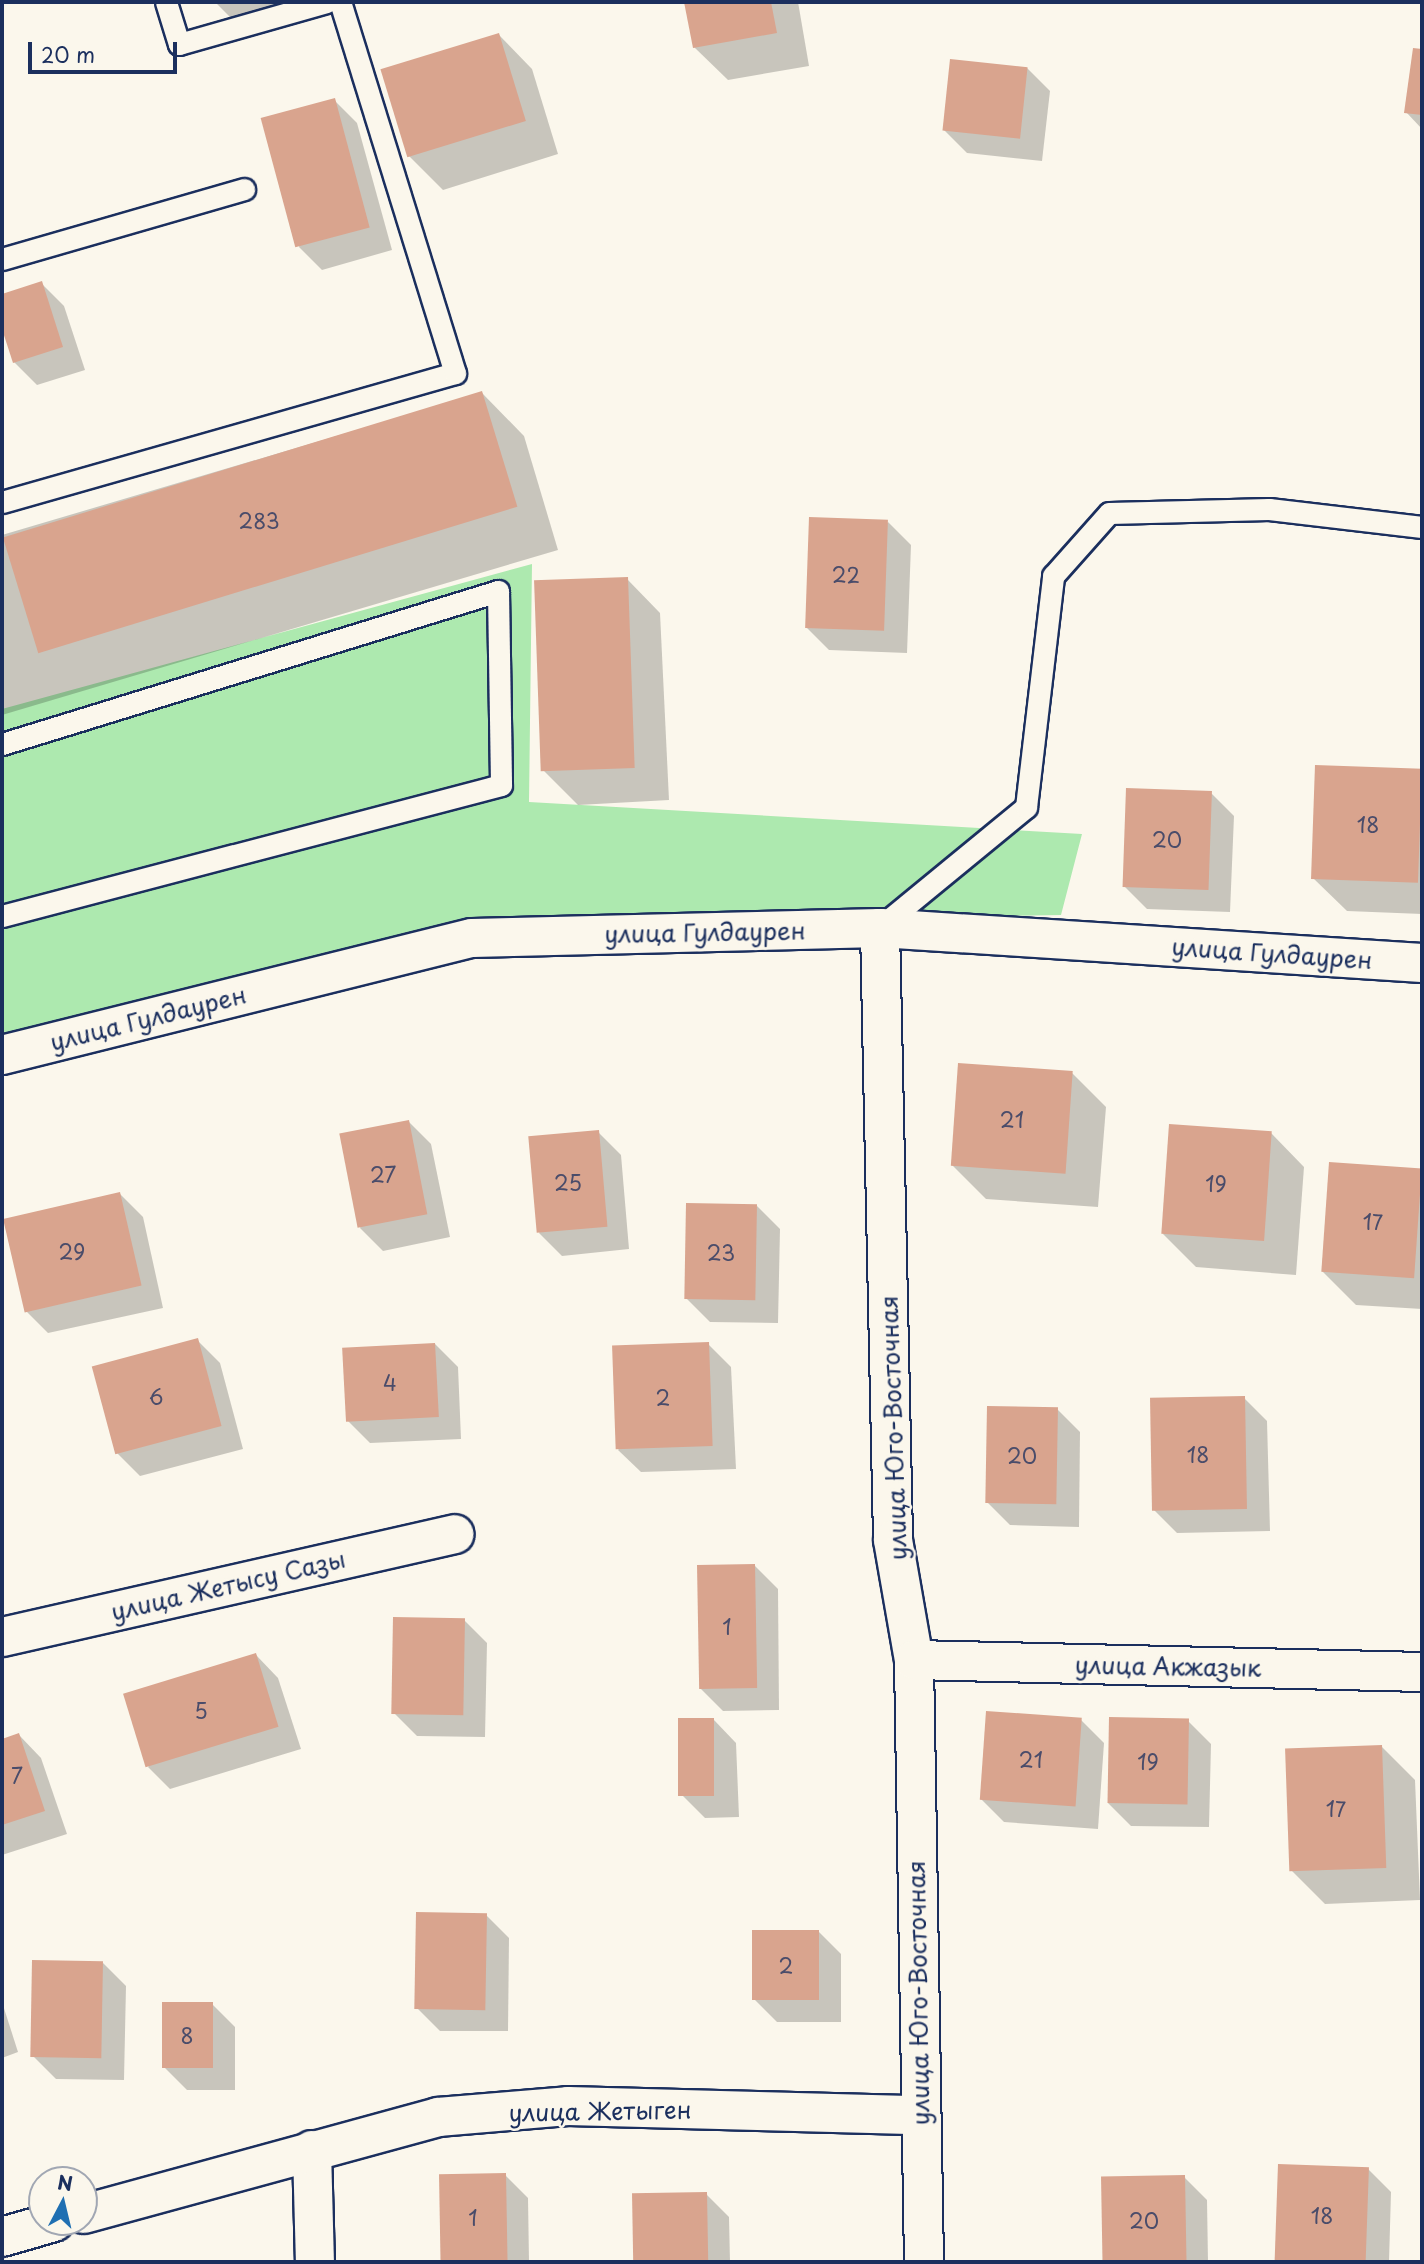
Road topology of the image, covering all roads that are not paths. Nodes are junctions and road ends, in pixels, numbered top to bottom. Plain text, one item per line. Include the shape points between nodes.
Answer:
1 (166, 2) edge
2 (326, 2) edge
3 (340, 2) edge
4 (244, 189) dead end
5 (2, 259) edge
6 (2, 502) edge
7 (1422, 527) edge
8 (2, 744) edge
9 (2, 916) edge
10 (880, 928) junction
11 (1422, 962) edge
12 (2, 1055) edge
13 (454, 1534) dead end
14 (2, 1637) edge
15 (914, 1660) junction
16 (1422, 1672) edge
17 (919, 2115) junction
18 (312, 2150) junction
19 (98, 2210) edge
20 (28, 2230) edge
21 (2, 2237) edge
22 (315, 2262) edge
23 (924, 2262) edge

1 - 2 lane via 179,44
3 - 6 lane via 455,373
4 - 5 lane
7 - 10 lane via 1269,509 1109,513 1053,576 1026,807
8 - 9 lane via 498,591 502,785
10 - 11 street, улица Гулдаурен
10 - 12 street, улица Гулдаурен via 471,938
10 - 15 street, улица Юго-Восточная via 893,1540
13 - 14 street, улица Жетысу Сазы
15 - 16 street, улица Акжазык
15 - 17 street, улица Юго-Восточная
17 - 18 street, улица Жетыген via 568,2106 438,2117
17 - 23 street, улица Юго-Восточная
18 - 19 street, улица Жетыген
18 - 22 street
20 - 21 street

